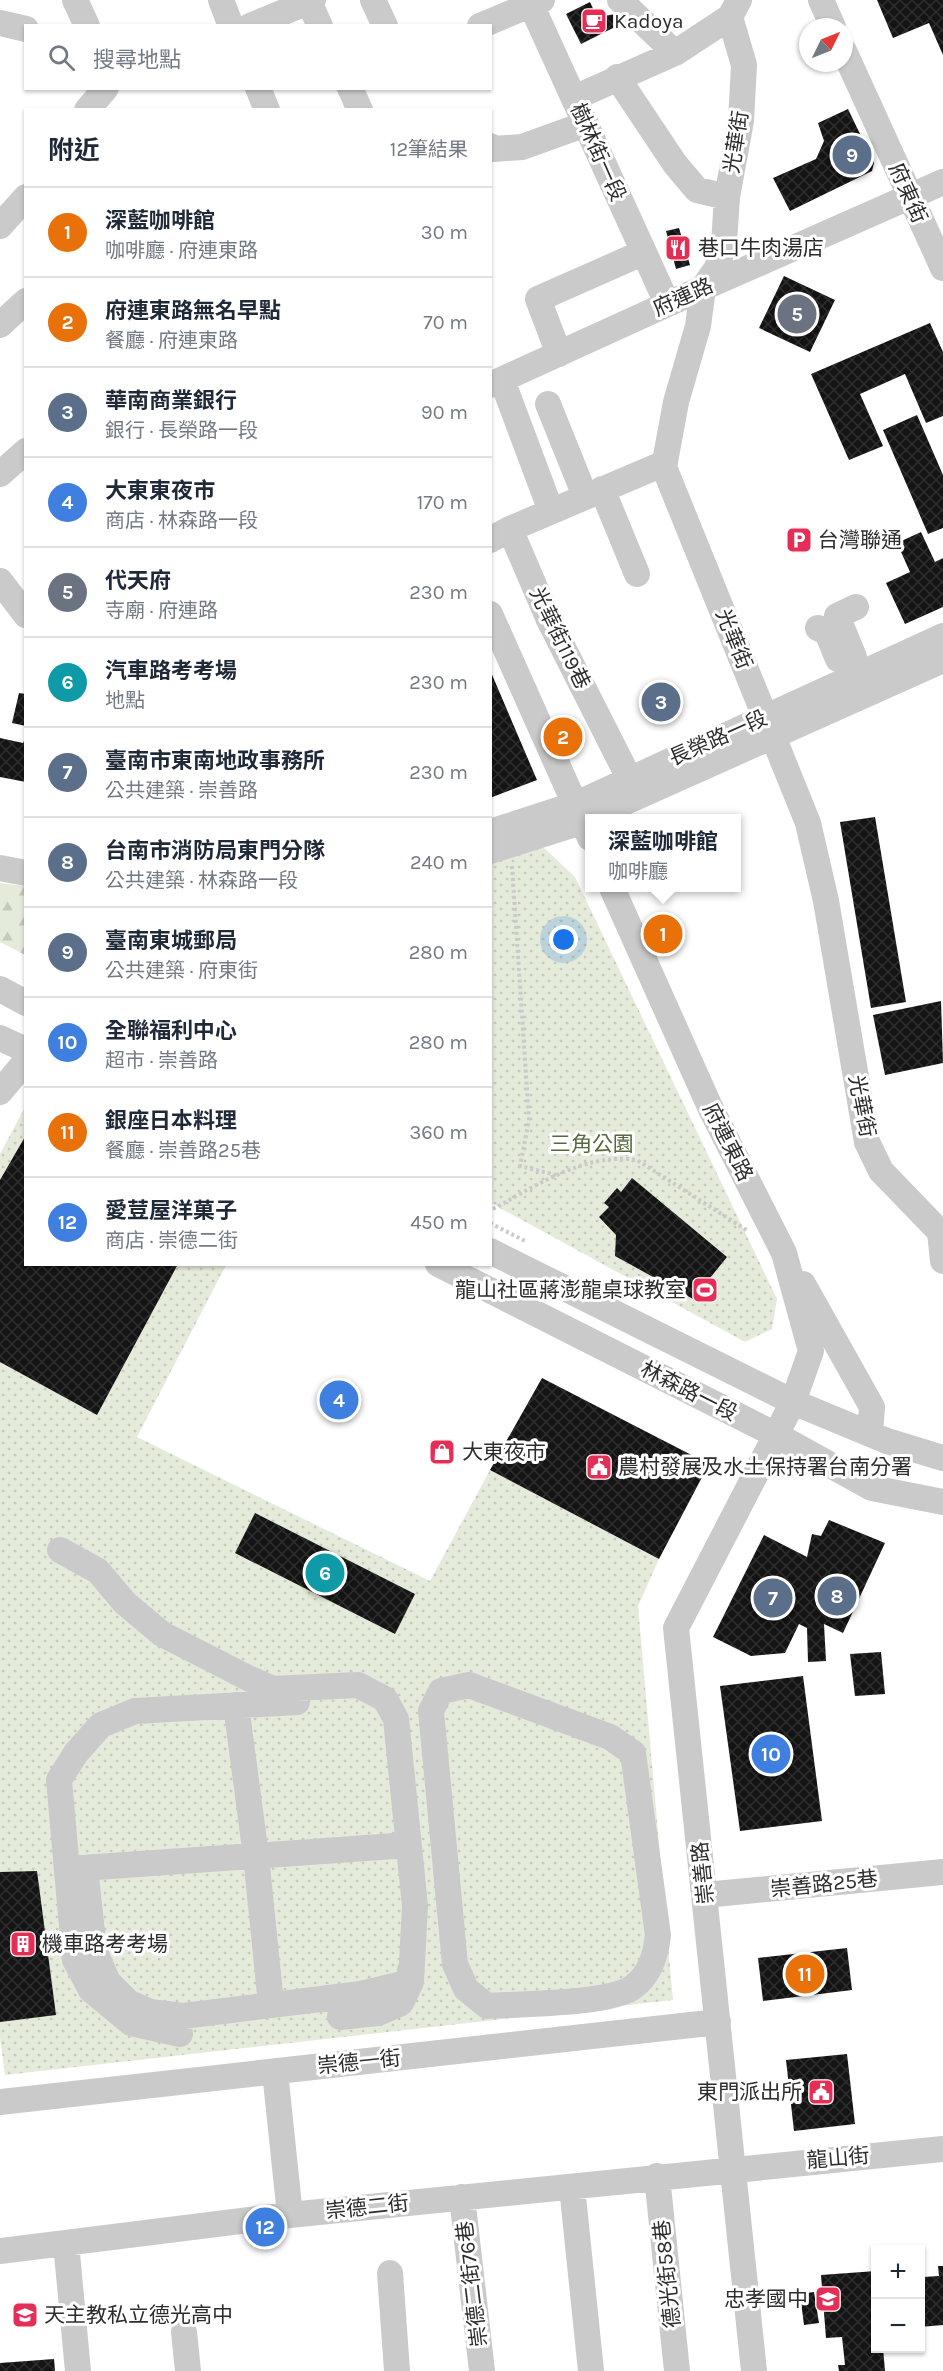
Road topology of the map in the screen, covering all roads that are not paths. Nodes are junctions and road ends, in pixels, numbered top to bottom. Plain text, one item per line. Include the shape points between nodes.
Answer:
1 (75, 0) edge
2 (221, 0) edge
3 (373, 0) edge
4 (620, 0) edge
5 (821, 0) edge
6 (311, 1) edge
7 (534, 1) edge
8 (734, 8) edge
9 (829, 18) edge
10 (0, 23) edge
11 (86, 24) edge
12 (230, 24) edge
13 (255, 24) edge
14 (319, 24) edge
15 (384, 24) edge
16 (484, 24) edge
17 (24, 29) edge
18 (675, 53) junction
19 (853, 71) edge
20 (616, 77) junction
21 (106, 90) edge
22 (108, 90) edge
23 (259, 90) edge
24 (351, 90) edge
25 (574, 98) junction
26 (89, 108) edge
27 (113, 108) edge
28 (266, 108) edge
29 (359, 108) edge
30 (586, 124) junction
31 (492, 149) edge
32 (943, 182) edge
33 (910, 196) junction
34 (727, 197) junction
35 (24, 199) edge
36 (0, 226) edge
37 (642, 253) junction
38 (943, 268) edge
39 (703, 288) junction
40 (24, 303) edge
41 (668, 303) junction
42 (0, 325) edge
43 (559, 354) junction
44 (496, 383) edge
45 (548, 404) dead end
46 (24, 453) edge
47 (665, 463) junction
48 (0, 474) edge
49 (594, 493) junction
50 (552, 511) junction
51 (500, 535) edge
52 (637, 574) dead end
53 (0, 581) edge
54 (856, 608) dead end
55 (24, 612) edge
56 (492, 619) edge
57 (818, 628) dead end
58 (943, 636) edge
59 (943, 660) edge
60 (854, 677) junction
61 (769, 725) junction
62 (629, 778) junction
63 (591, 814) edge
64 (597, 814) edge
65 (582, 822) edge
66 (492, 832) edge
67 (501, 853) edge
68 (0, 868) edge
69 (24, 873) edge
70 (614, 892) edge
71 (0, 989) edge
72 (24, 1002) edge
73 (0, 1038) edge
74 (24, 1049) edge
75 (24, 1063) edge
76 (0, 1092) edge
77 (492, 1252) edge
78 (784, 1253) junction
79 (943, 1261) edge
80 (442, 1266) edge
81 (794, 1402) junction
82 (870, 1434) junction
83 (776, 1435) junction
84 (943, 1458) edge
85 (943, 1502) edge
86 (60, 1550) dead end
87 (236, 1705) junction
88 (434, 1746) joint
89 (395, 1846) junction
90 (256, 1856) junction
91 (75, 1869) junction
92 (943, 1872) edge
93 (705, 1895) junction
94 (411, 1982) junction
95 (272, 2004) junction
96 (340, 2017) dead end
97 (718, 2022) junction
98 (180, 2034) dead end
99 (275, 2072) junction
100 (0, 2102) edge
101 (943, 2149) edge
102 (734, 2168) junction
103 (657, 2176) junction
104 (572, 2187) junction
105 (462, 2197) junction
106 (290, 2215) junction
107 (66, 2243) junction
108 (0, 2251) edge
109 (390, 2273) dead end
110 (184, 2332) dead end
111 (78, 2371) edge
112 (188, 2371) edge
113 (397, 2371) edge
114 (483, 2371) edge
115 (591, 2371) edge
116 (677, 2371) edge
117 (754, 2371) edge

1 - 11 street
2 - 12 street
3 - 15 street
4 - 18 street
5 - 9 street
6 - 13 street
6 - 14 street
7 - 16 street
7 - 25 street, 樹林街一段
8 - 18 street
8 - 34 street, 光華街 via 744,65 741,121
10 - 17 street
18 - 20 street
19 - 33 street, 府東街
20 - 25 street
20 - 34 street via 697,190
21 - 26 street
22 - 27 street
23 - 28 street
24 - 29 street
25 - 30 street, 樹林街一段
30 - 31 street via 522,147
30 - 37 street, 樹林街一段
32 - 33 street, 府連路
33 - 38 street, 府東街
33 - 39 street, 府連路
34 - 39 street, 光華街 via 724,243 717,268
35 - 36 street
37 - 41 street, 樹林街一段
37 - 43 street via 538,299
39 - 41 street, 府連路
39 - 47 street, 光華街 via 698,326 676,402
40 - 42 street
41 - 43 street, 府連路
43 - 44 street, 府連路
44 - 50 street
45 - 49 street
46 - 48 street
47 - 49 street, 光華街119巷
47 - 61 street, 光華街
49 - 50 street, 光華街119巷
49 - 52 street
50 - 51 street, 光華街119巷
51 - 62 street, 光華街119巷 via 549,620
53 - 55 street
54 - 60 street via 837,616 854,657
56 - 65 street
57 - 60 street via 827,632 840,664
58 - 60 street, 長榮路一段
59 - 61 street, 長榮路一段
60 - 61 street, 長榮路一段
61 - 62 street, 長榮路一段
61 - 64 street, 長榮路一段
61 - 79 street, 光華街 via 808,823 867,1142 881,1171 940,1232
62 - 63 street, 長榮路一段
65 - 66 street, 長榮路一段
65 - 67 street, 長榮路一段
68 - 69 street
70 - 78 street, 府連東路 via 710,1107
71 - 72 street
73 - 74 street
75 - 76 street
77 - 81 street, 林森路一段
78 - 81 street, 府連東路 via 811,1351
78 - 82 street via 872,1407
80 - 83 street, 林森路一段
81 - 82 street, 林森路一段
81 - 83 street, 崇善路
82 - 84 street, 林森路一段
83 - 85 street, 林森路一段 via 872,1488
83 - 93 street, 崇善路 via 676,1628
86 - 94 street via 98,1571 125,1604 162,1634 250,1679 273,1689 358,1685 385,1699 396,1719 415,1906
87 - 89 street via 353,1698 362,1705 380,1721
87 - 90 street
87 - 91 street via 135,1712 101,1725 59,1780
88 - 88 street via 455,1964 466,1989 488,2006 606,1997 633,1988 655,1960 658,1935 633,1753 610,1737 469,1685 441,1691 431,1711
89 - 90 street
89 - 94 street
90 - 91 street
90 - 95 street
91 - 95 street via 94,1950 108,1982 128,2002 150,2012 183,2016
91 - 98 street via 75,1960 91,1990 131,2024
92 - 93 street, 崇善路25巷
93 - 97 street, 崇善路
94 - 95 street via 361,1994
94 - 96 street via 401,2003 378,2013
97 - 99 street, 崇德一街
97 - 102 street, 崇善路
99 - 100 street, 崇德一街
99 - 106 street
101 - 102 street, 龍山街
102 - 103 street, 崇德二街
102 - 117 street, 崇善路
103 - 104 street, 崇德二街
103 - 116 street, 德光街58巷
104 - 105 street, 崇德二街
104 - 115 street
105 - 106 street, 崇德二街
105 - 114 street, 崇德二街76巷
106 - 107 street, 崇德二街
107 - 108 street, 崇德二街
107 - 111 street
109 - 113 street
110 - 112 street

